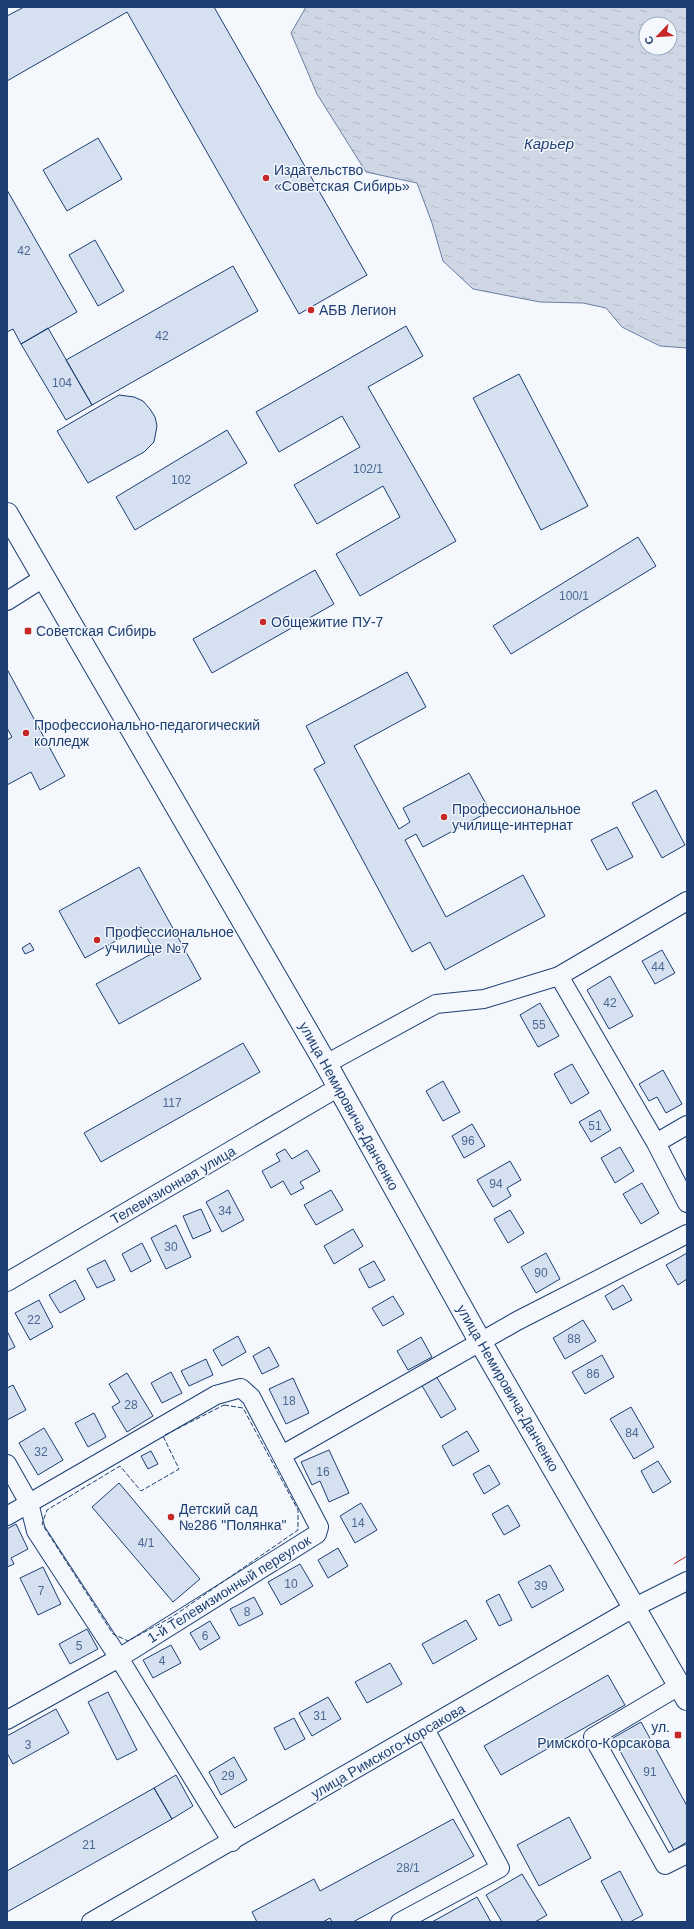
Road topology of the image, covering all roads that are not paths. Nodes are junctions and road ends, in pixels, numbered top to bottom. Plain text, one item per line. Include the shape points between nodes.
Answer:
1 (7, 514) edge
2 (45, 578) junction
3 (7, 601) edge
4 (687, 901) edge
5 (559, 976) junction
6 (326, 1064) junction
7 (339, 1087) junction
8 (687, 1125) edge
9 (656, 1143) junction
10 (687, 1203) edge
11 (687, 1234) edge
12 (7, 1282) edge
13 (481, 1343) junction
14 (282, 1455) junction
15 (7, 1464) edge
16 (29, 1503) junction
17 (7, 1516) edge
18 (687, 1581) edge
19 (635, 1607) junction
20 (119, 1658) junction
21 (683, 1693) edge
22 (7, 1720) edge
23 (425, 1729) junction
24 (232, 1842) junction
25 (687, 1854) edge
26 (91, 1922) edge
27 (400, 1922) edge

1 - 2 main road, улица Немировича-Данченко
2 - 3 street
2 - 6 main road, улица Немировича-Данченко
4 - 5 street
5 - 6 street via 484,999 436,1004
5 - 9 street
6 - 7 main road, улица Немировича-Данченко
7 - 12 street, Телевизионная улица
7 - 13 main road, улица Немировича-Данченко
8 - 9 street
9 - 10 street
11 - 13 street via 517,1321
13 - 14 street
13 - 19 main road, улица Немировича-Данченко
14 - 16 street, 1-й Телевизионный переулок via 251,1397 241,1388 216,1395
14 - 20 street, 1-й Телевизионный переулок via 319,1527 317,1534
15 - 16 street
16 - 17 street
16 - 20 street via 36,1531
18 - 19 street, улица Римского-Корсакова
19 - 21 main road, улица Немировича-Данченко
19 - 23 street, улица Римского-Корсакова
20 - 22 street, 1-й Телевизионный переулок
20 - 24 street
21 - 25 street via 593,1737 665,1865
23 - 24 street, улица Римского-Корсакова
23 - 27 street via 500,1868
24 - 26 street, улица Римского-Корсакова

